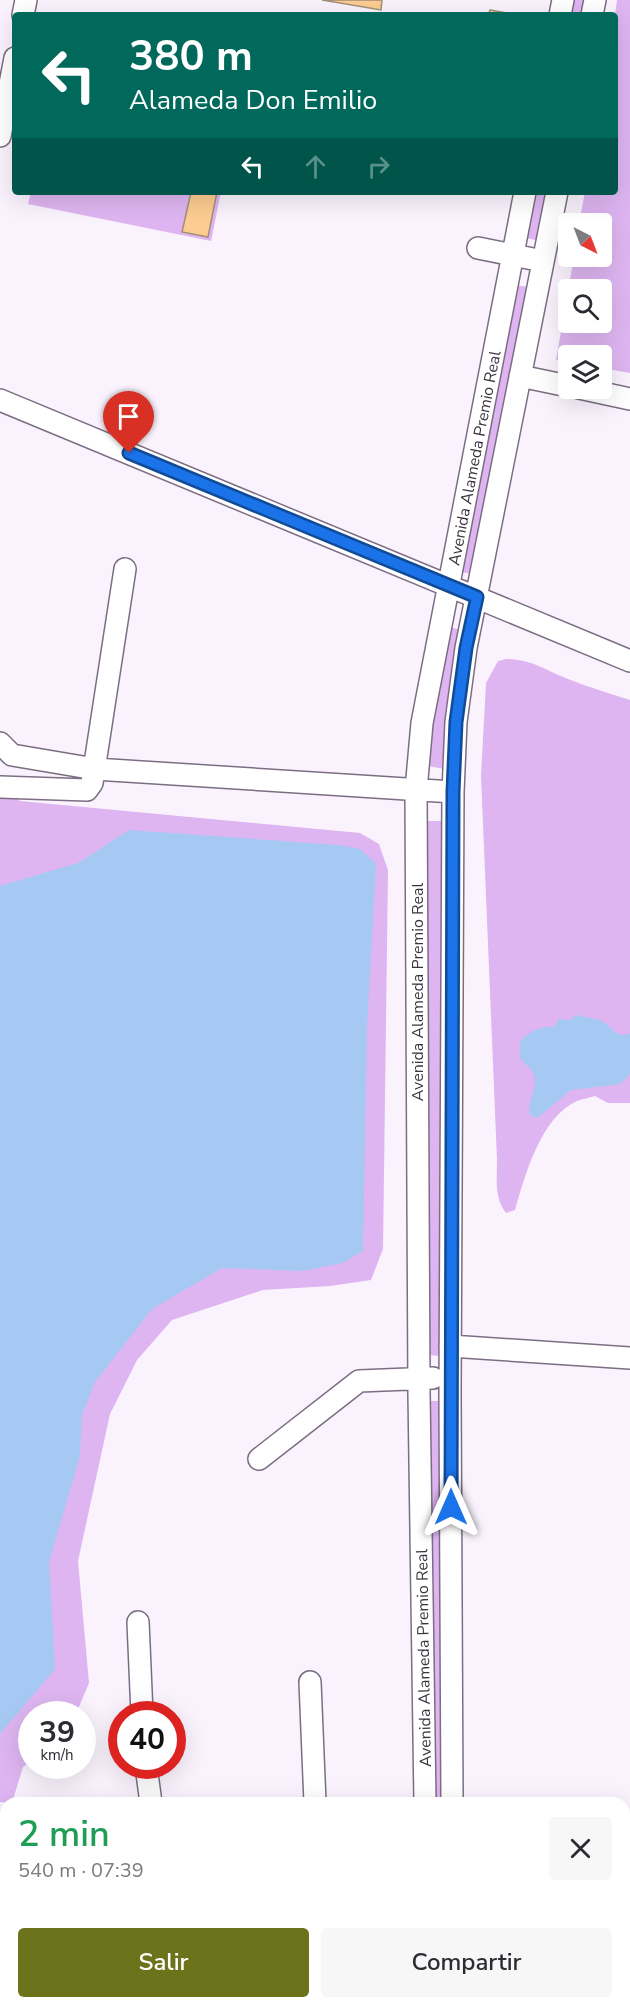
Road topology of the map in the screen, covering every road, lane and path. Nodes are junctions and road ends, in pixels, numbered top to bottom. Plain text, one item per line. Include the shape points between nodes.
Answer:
1 (12, 74) edge
2 (0, 136) edge
3 (524, 195) edge
4 (556, 195) edge
5 (478, 249) dead end
6 (513, 255) junction
7 (543, 261) junction
8 (520, 376) junction
9 (558, 384) edge
10 (612, 395) edge
11 (630, 399) edge
12 (0, 400) edge
13 (125, 569) dead end
14 (450, 586) junction
15 (477, 597) junction
16 (630, 661) edge
17 (6, 749) edge
18 (95, 769) junction
19 (0, 787) edge
20 (416, 790) junction
21 (453, 792) junction
22 (450, 1346) junction
23 (630, 1358) edge
24 (451, 1378) junction
25 (419, 1379) junction
26 (259, 1459) dead end
27 (138, 1622) dead end
28 (310, 1682) dead end
29 (141, 1701) edge
30 (148, 1779) edge
31 (150, 1797) edge
32 (315, 1797) edge
33 (425, 1797) edge
34 (452, 1797) edge

1 - 2 street
3 - 6 street, Avenida Alameda Premio Real
4 - 7 street, Avenida Alameda Premio Real
5 - 6 street
6 - 7 street
6 - 14 street, Avenida Alameda Premio Real
7 - 8 street, Avenida Alameda Premio Real
8 - 9 street
8 - 15 street, Avenida Alameda Premio Real
10 - 11 street
12 - 14 street
13 - 18 street
14 - 15 street
14 - 20 street, Avenida Alameda Premio Real via 422,723
15 - 16 street
15 - 21 street, Avenida Alameda Premio Real via 456,722
17 - 18 street
18 - 19 street via 87,790
18 - 20 street
20 - 21 street
20 - 25 street, Avenida Alameda Premio Real
21 - 22 street, Avenida Alameda Premio Real
22 - 23 street
22 - 24 street, Avenida Alameda Premio Real
24 - 25 street
24 - 34 street, Avenida Alameda Premio Real
25 - 26 street via 359,1382
25 - 33 street, Avenida Alameda Premio Real
27 - 29 street
28 - 32 street
30 - 31 street

